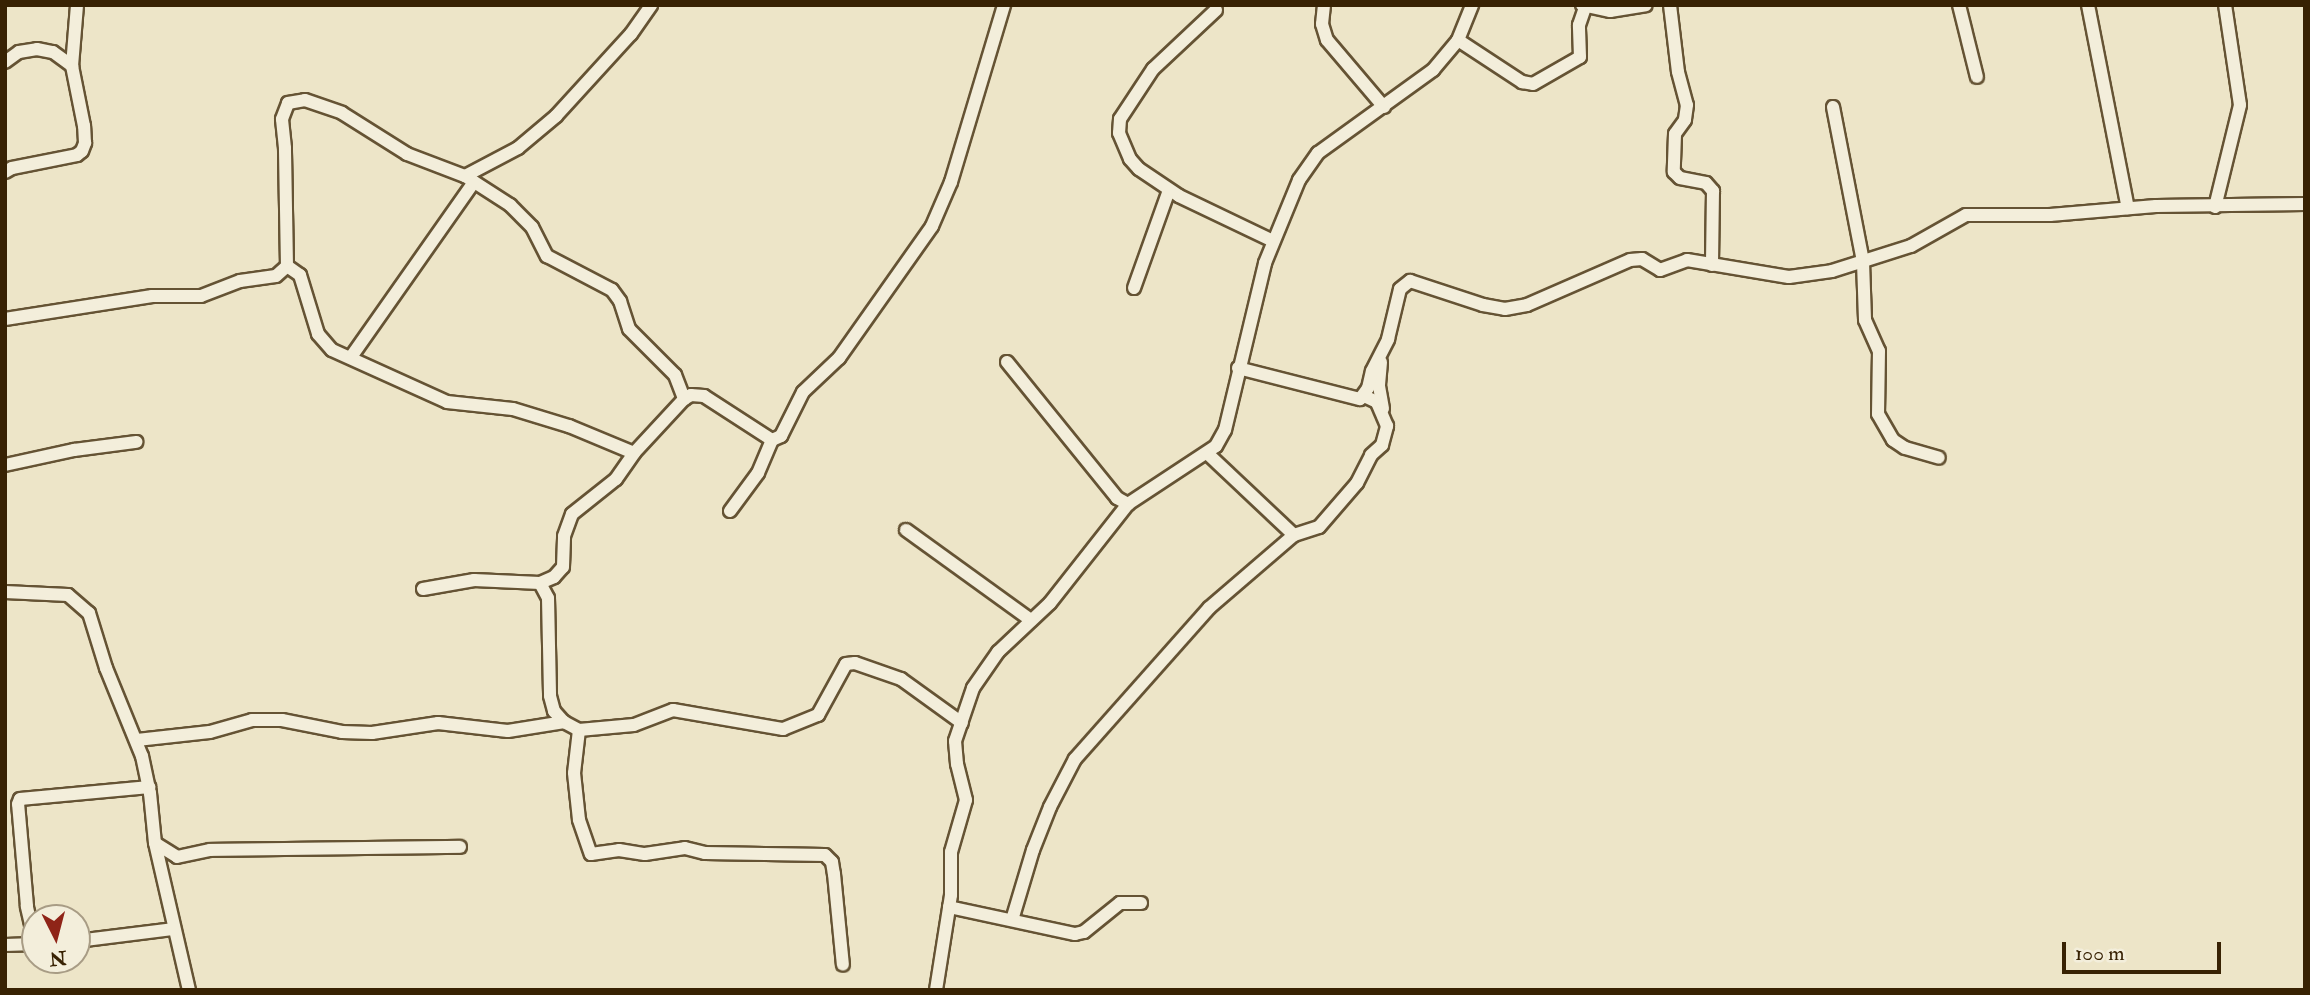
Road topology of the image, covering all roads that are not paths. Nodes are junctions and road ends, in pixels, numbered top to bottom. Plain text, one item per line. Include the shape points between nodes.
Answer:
1 (77, 5) edge
2 (651, 5) edge
3 (1004, 5) edge
4 (1324, 5) edge
5 (1472, 5) edge
6 (1646, 5) edge
7 (1670, 5) edge
8 (1959, 5) edge
9 (2088, 5) edge
10 (2225, 5) edge
11 (1584, 6) edge
12 (1216, 10) dead end
13 (1458, 40) junction
14 (5, 62) edge
15 (72, 66) junction
16 (1977, 77) dead end
17 (1384, 107) junction
18 (1833, 107) dead end
19 (5, 172) edge
20 (469, 179) junction
21 (1169, 190) junction
22 (2305, 204) edge
23 (2215, 207) junction
24 (2128, 208) junction
25 (1273, 242) junction
26 (1863, 262) junction
27 (287, 265) junction
28 (1712, 265) junction
29 (1134, 288) dead end
30 (5, 319) edge
31 (1381, 353) junction
32 (351, 357) junction
33 (1007, 362) dead end
34 (1238, 368) junction
35 (1364, 396) junction
36 (684, 399) junction
37 (1383, 410) junction
38 (772, 440) junction
39 (136, 442) dead end
40 (635, 453) junction
41 (1208, 454) junction
42 (1939, 458) dead end
43 (5, 465) edge
44 (1128, 504) junction
45 (730, 511) dead end
46 (906, 530) dead end
47 (1294, 535) junction
48 (540, 583) junction
49 (423, 589) dead end
50 (5, 592) edge
51 (1031, 620) junction
52 (564, 722) junction
53 (962, 723) junction
54 (579, 730) junction
55 (137, 740) junction
56 (149, 787) junction
57 (155, 843) junction
58 (460, 847) dead end
59 (27, 904) edge
60 (1141, 904) dead end
61 (949, 906) junction
62 (1012, 920) junction
63 (174, 929) junction
64 (91, 939) edge
65 (843, 965) dead end
66 (189, 990) edge
67 (936, 990) edge

1 - 15 street
2 - 20 street via 631,34 556,116 518,148
3 - 38 street via 951,182 932,226 839,358 803,392 781,436
4 - 17 street via 1322,24 1327,40
5 - 13 street
6 - 11 street via 1610,11
7 - 28 street via 1687,105 1685,120 1675,134 1674,172 1680,178 1706,183 1713,191
8 - 16 street
9 - 24 street
10 - 23 street via 2240,105
11 - 13 street via 1580,57 1533,84 1522,82
12 - 21 street via 1153,69 1120,119 1119,133 1130,159
13 - 17 street via 1433,70
14 - 15 street via 19,52 37,49 53,52
15 - 19 street via 84,126 82,151
17 - 25 street via 1311,160
18 - 26 street
20 - 27 street via 407,154 329,106 295,100 284,108 282,119
20 - 32 street
20 - 36 street via 510,205 532,227 547,256 612,290 629,329 675,375
21 - 25 street
21 - 29 street
22 - 23 street
23 - 24 street
24 - 26 street via 2050,215 1966,215 1911,246
25 - 34 street
26 - 28 street via 1789,277
26 - 42 street via 1865,320 1879,351 1878,414 1893,440
27 - 30 street via 276,276 240,281 201,296 152,296
27 - 32 street via 305,285 318,334 332,350
28 - 31 street via 1688,260 1660,270 1643,260 1630,260 1527,305 1505,309 1410,281 1400,289
31 - 35 street
31 - 37 street
32 - 40 street via 447,402 513,409
33 - 44 street via 1117,498
34 - 35 street via 1352,398
34 - 41 street via 1225,430
35 - 37 street
36 - 38 street via 704,396
36 - 40 street
37 - 47 street via 1385,436 1357,483 1319,527
38 - 45 street via 758,473
39 - 43 street
40 - 48 street via 616,479 572,514 564,536 563,567
41 - 44 street
41 - 47 street
44 - 51 street via 1050,603
46 - 51 street
47 - 62 street via 1209,608 1075,760 1037,839
48 - 49 street via 474,580
48 - 52 street via 548,598 550,696 554,711
50 - 55 street via 68,596 83,606
51 - 53 street via 998,652 973,688
52 - 54 street
52 - 55 street via 508,731 438,723 372,733 252,720 210,732
53 - 54 street via 901,679 855,663 846,664 818,715 783,729 673,710 634,725
53 - 61 street via 955,741 966,800 951,852
54 - 65 street via 575,785 579,820 591,854 685,848 705,853 825,855 834,874
55 - 56 street
56 - 57 street
56 - 59 street via 20,799
57 - 58 street via 177,857 210,850
57 - 63 street
60 - 62 street via 1120,903 1075,934
61 - 62 street
61 - 67 street
63 - 64 street
63 - 66 street

